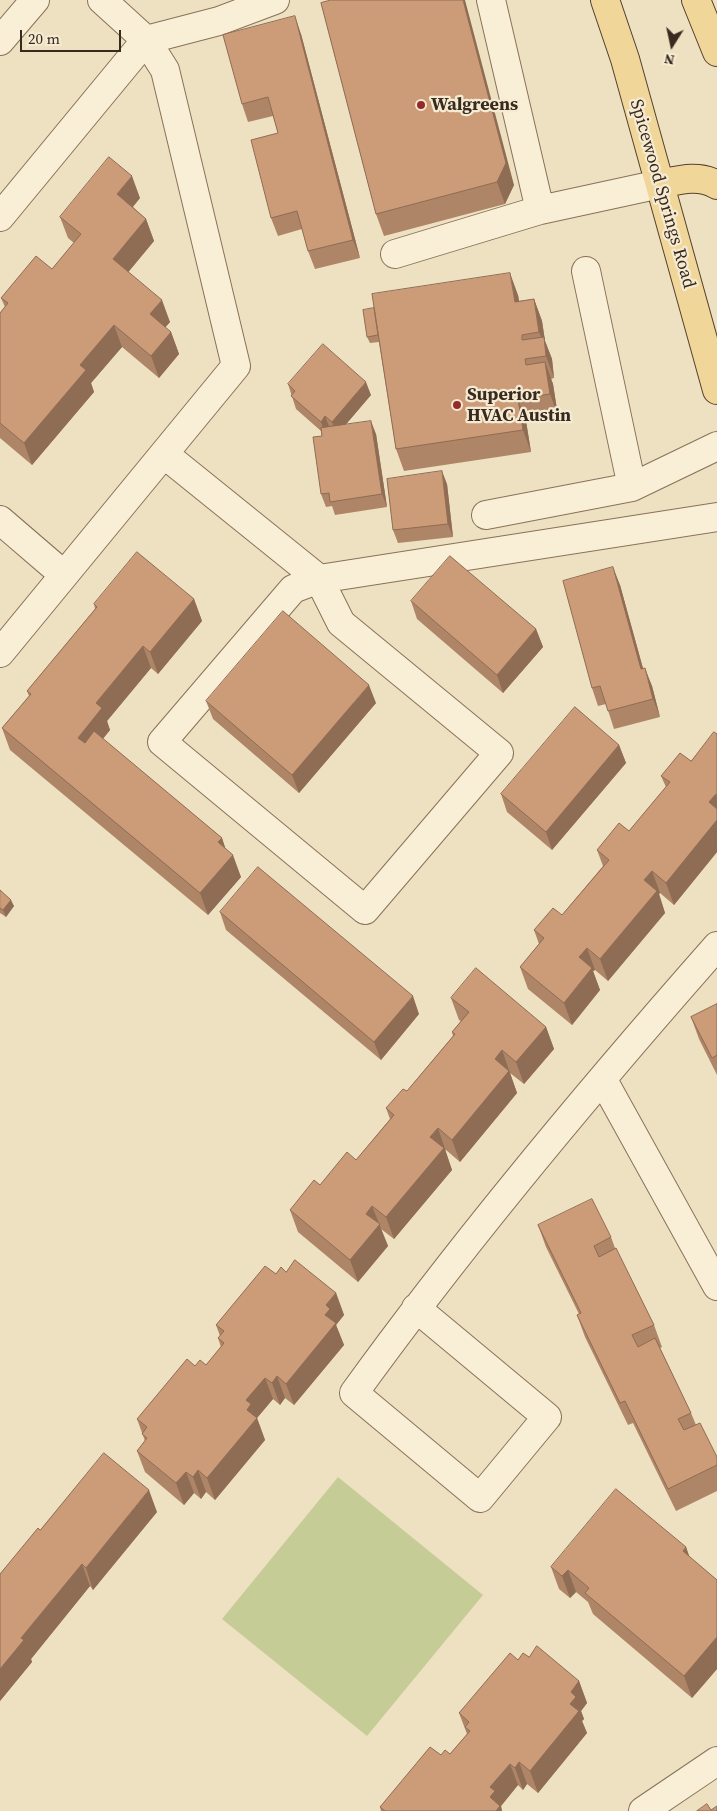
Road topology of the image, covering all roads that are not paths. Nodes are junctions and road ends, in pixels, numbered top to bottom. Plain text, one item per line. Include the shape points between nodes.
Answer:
1 (35, 0) edge
2 (102, 0) edge
3 (275, 0) edge
4 (491, 0) edge
5 (605, 0) edge
6 (696, 0) edge
7 (5, 24) edge
8 (146, 40) junction
9 (716, 48) edge
10 (660, 184) junction
11 (717, 184) edge
12 (540, 210) junction
13 (0, 216) edge
14 (394, 254) dead end
15 (586, 271) dead end
16 (717, 390) edge
17 (717, 446) edge
18 (164, 454) junction
19 (632, 488) junction
20 (486, 514) dead end
21 (717, 517) edge
22 (0, 520) edge
23 (64, 575) junction
24 (320, 579) junction
25 (0, 653) edge
26 (717, 946) edge
27 (603, 1080) junction
28 (717, 1286) edge
29 (416, 1308) junction
30 (717, 1761) edge
31 (643, 1811) edge

1 - 7 street
2 - 8 street
3 - 8 street via 219,21
4 - 12 street
5 - 10 main road, Spicewood Springs Road
6 - 9 main road
8 - 13 street
8 - 18 street via 165,70 236,366
10 - 11 main road via 690,178
10 - 12 street
10 - 16 main road, Spicewood Springs Road
12 - 14 street
15 - 19 street
17 - 19 street
18 - 23 street
18 - 24 street
19 - 20 street
21 - 24 street
22 - 23 street
23 - 25 street
24 - 24 street via 341,623 499,753 365,910 162,742 293,589
26 - 27 street
27 - 28 street
27 - 29 street
29 - 29 street via 547,1417 480,1498 354,1393
30 - 31 street

